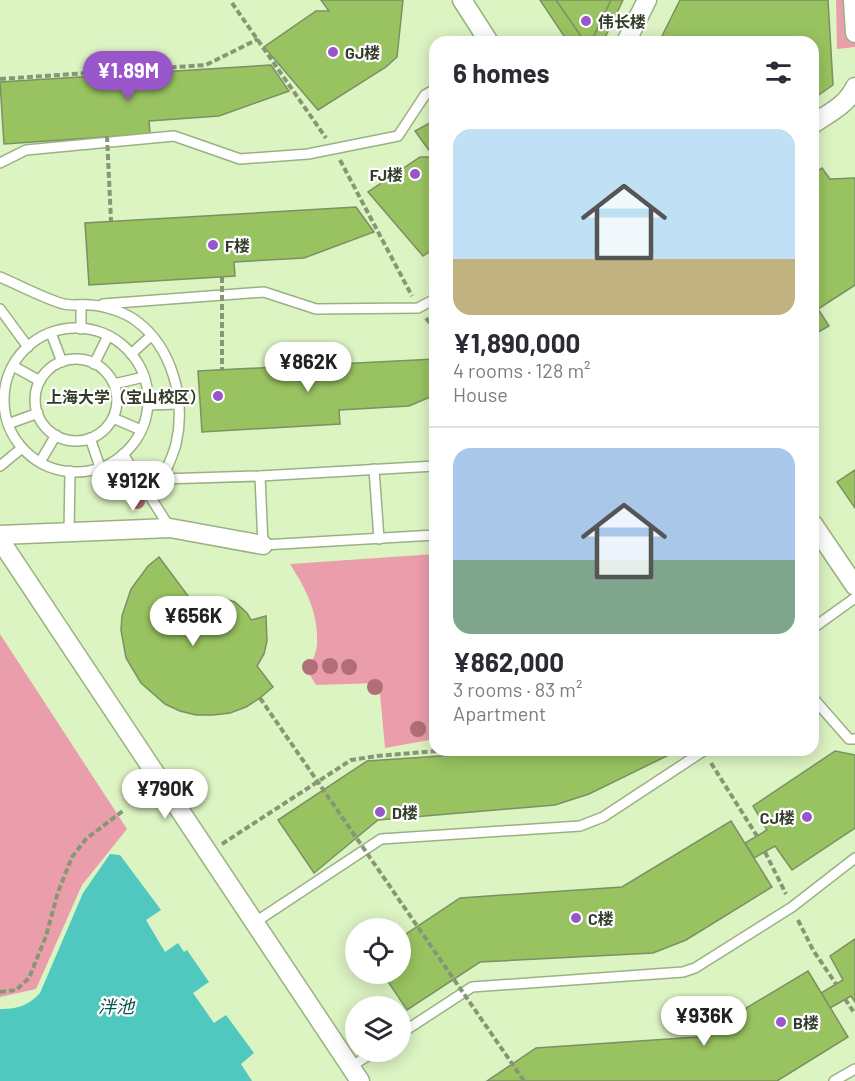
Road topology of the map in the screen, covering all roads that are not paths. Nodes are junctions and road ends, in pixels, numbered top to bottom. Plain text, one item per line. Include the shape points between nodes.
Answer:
1 (462, 0) edge
2 (647, 0) edge
3 (853, 0) edge
4 (855, 33) edge
5 (485, 36) edge
6 (629, 36) edge
7 (855, 87) edge
8 (429, 93) edge
9 (819, 119) edge
10 (0, 163) edge
11 (0, 277) edge
12 (429, 302) edge
13 (81, 305) junction
14 (94, 305) junction
15 (0, 309) edge
16 (81, 329) junction
17 (51, 333) junction
18 (108, 336) junction
19 (151, 336) junction
20 (28, 346) junction
21 (131, 354) junction
22 (62, 362) junction
23 (94, 364) junction
24 (13, 366) junction
25 (144, 377) junction
26 (40, 381) junction
27 (114, 384) junction
28 (2, 395) edge
29 (178, 404) junction
30 (148, 405) junction
31 (38, 413) junction
32 (113, 418) junction
33 (8, 424) junction
34 (141, 430) junction
35 (56, 435) junction
36 (90, 438) junction
37 (22, 448) junction
38 (123, 454) junction
39 (40, 462) junction
40 (0, 466) edge
41 (429, 466) edge
42 (100, 467) junction
43 (374, 469) junction
44 (70, 471) junction
45 (260, 476) junction
46 (170, 528) junction
47 (69, 533) junction
48 (819, 533) edge
49 (429, 535) edge
50 (0, 538) edge
51 (379, 539) junction
52 (263, 544) junction
53 (855, 586) edge
54 (855, 598) edge
55 (819, 624) edge
56 (819, 705) edge
57 (855, 739) edge
58 (697, 756) edge
59 (855, 858) edge
60 (254, 923) junction
61 (411, 1027) edge
62 (365, 1062) edge
63 (855, 1068) edge
64 (355, 1074) edge
65 (834, 1081) edge

1 - 5 street
2 - 6 street
3 - 4 street
7 - 9 street via 843,104
8 - 10 lane via 398,136 308,154 240,159 174,136 26,150
11 - 13 lane via 64,304
12 - 14 lane via 418,308 316,309 264,292
13 - 14 lane
13 - 16 lane
14 - 19 lane via 135,319
15 - 20 lane
16 - 17 lane
16 - 18 lane
17 - 20 lane
17 - 22 lane
18 - 21 lane
18 - 23 lane
19 - 21 lane
19 - 29 lane via 168,360
20 - 24 lane
21 - 25 lane
22 - 23 lane
22 - 26 lane
23 - 27 lane
24 - 26 lane
24 - 28 lane
25 - 27 lane
25 - 30 lane
26 - 31 lane via 36,393
27 - 32 lane via 117,395
28 - 33 lane
29 - 30 lane
29 - 45 lane via 175,447 162,479
30 - 34 lane
31 - 33 lane
31 - 35 lane via 44,426
32 - 34 lane
32 - 36 lane
33 - 37 lane
34 - 38 lane
35 - 36 lane via 74,441
35 - 39 lane
36 - 42 lane
37 - 39 lane
37 - 40 lane
38 - 42 lane
38 - 46 lane
39 - 44 lane
41 - 43 lane
42 - 44 lane
43 - 45 lane
43 - 51 lane
44 - 47 lane
45 - 52 lane
46 - 47 street
46 - 52 street
47 - 50 street
48 - 53 street
49 - 51 lane
50 - 60 street
51 - 52 lane
54 - 55 lane
56 - 57 lane via 849,739
58 - 60 lane via 603,818 580,826 381,839
59 - 61 lane via 792,907 695,968 472,987
60 - 64 street
62 - 64 lane
63 - 65 lane

